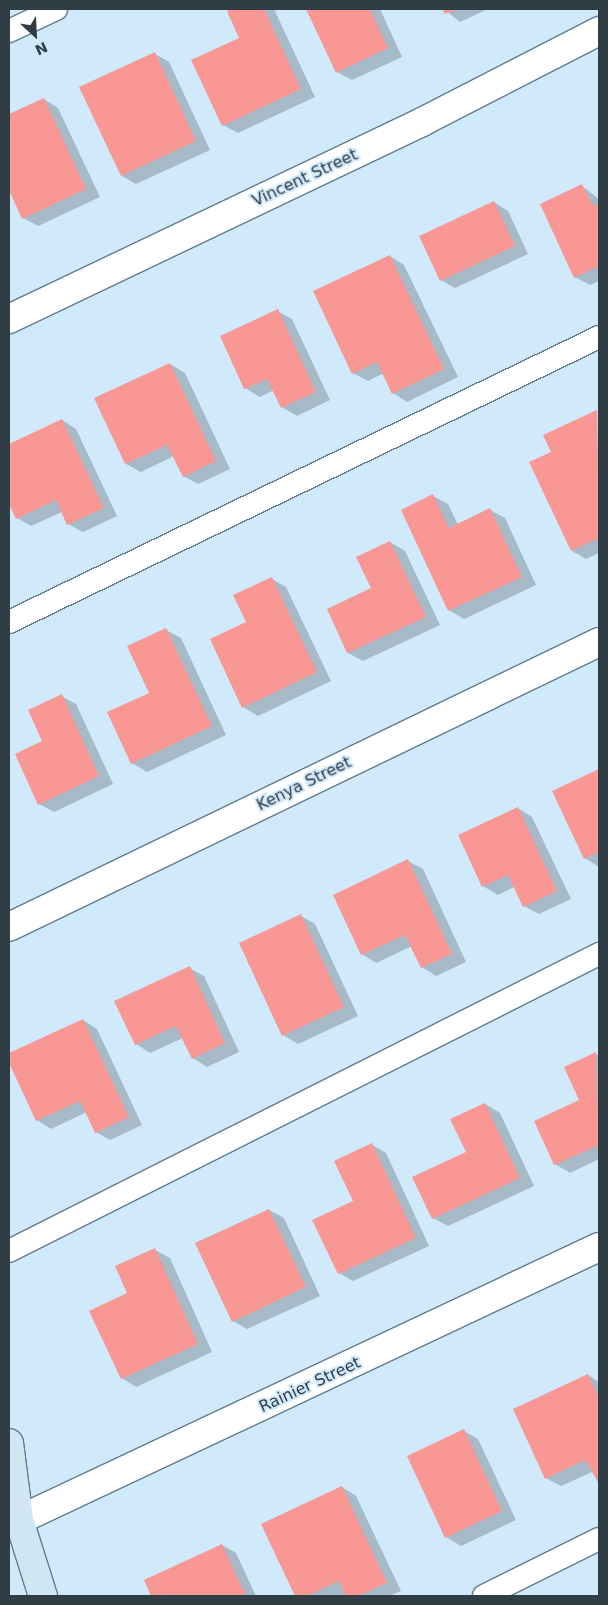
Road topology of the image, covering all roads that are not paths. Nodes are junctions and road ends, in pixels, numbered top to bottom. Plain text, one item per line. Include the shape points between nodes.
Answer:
1 (56, 9) edge
2 (9, 31) edge
3 (599, 31) edge
4 (9, 319) edge
5 (599, 337) edge
6 (9, 622) edge
7 (599, 642) edge
8 (9, 927) edge
9 (599, 954) edge
10 (599, 1247) edge
11 (9, 1251) edge
12 (9, 1443) edge
13 (20, 1520) junction
14 (599, 1539) edge
15 (43, 1596) edge
16 (484, 1596) edge

1 - 2 lane
3 - 4 street, Vincent Street via 422,122
5 - 6 lane
7 - 8 street, Kenya Street
9 - 11 lane
10 - 13 street, Rainier Street
12 - 13 street
13 - 15 street
14 - 16 lane

